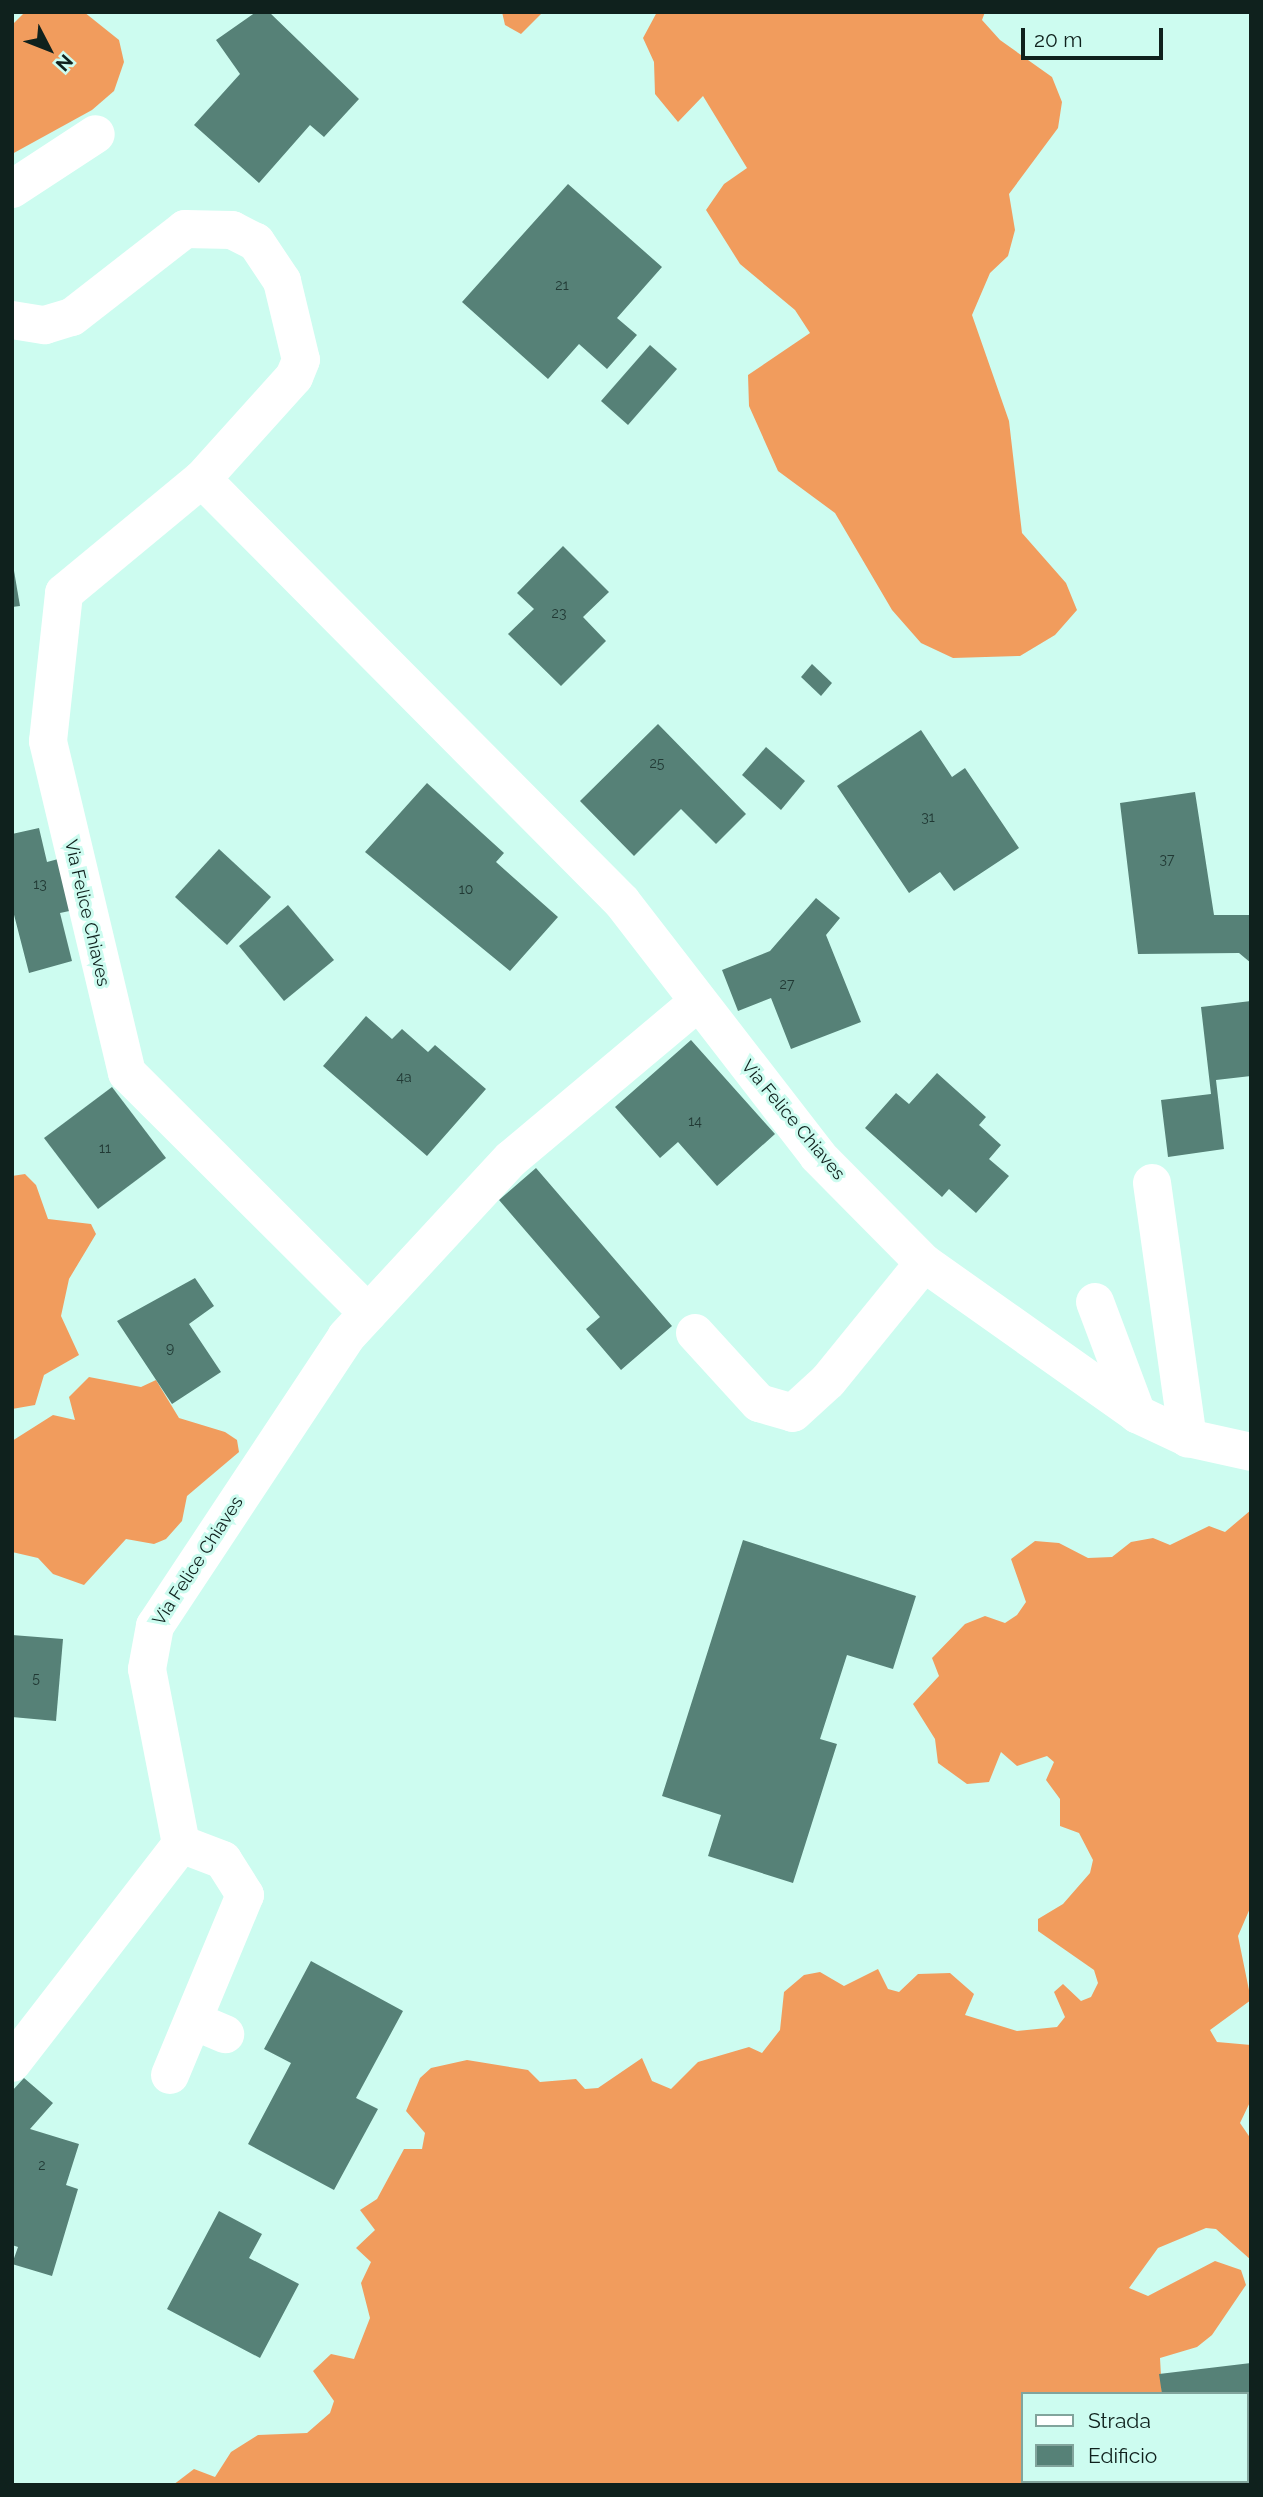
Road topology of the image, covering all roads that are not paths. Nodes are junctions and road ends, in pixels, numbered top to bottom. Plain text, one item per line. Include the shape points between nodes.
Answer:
1 (96, 134) dead end
2 (12, 190) edge
3 (12, 320) edge
4 (202, 479) junction
5 (698, 1002) junction
6 (1152, 1183) dead end
7 (924, 1263) junction
8 (1095, 1302) dead end
9 (368, 1313) junction
10 (695, 1333) dead end
11 (1137, 1414) junction
12 (1188, 1438) junction
13 (1251, 1452) edge
14 (181, 1844) junction
15 (12, 2063) edge
16 (170, 2075) dead end

1 - 2 street
3 - 4 street, Via Felice Chiaves via 45,326 72,317 185,229 232,230 256,242 282,281 301,359 293,377
4 - 5 street, Via Felice Chiaves via 622,902
4 - 9 street, Via Felice Chiaves via 64,593 48,741 127,1073
5 - 7 street, Via Felice Chiaves via 818,1156
5 - 9 street, Via Felice Chiaves via 511,1159
6 - 12 street
7 - 10 street via 828,1381 793,1413 759,1403
7 - 11 street, Via Felice Chiaves
8 - 11 street
9 - 14 street, Via Felice Chiaves via 148,1640 147,1668
11 - 12 street, Via Felice Chiaves
12 - 13 street, Via Felice Chiaves
14 - 15 street
14 - 16 street via 223,1860 245,1895 209,2028

